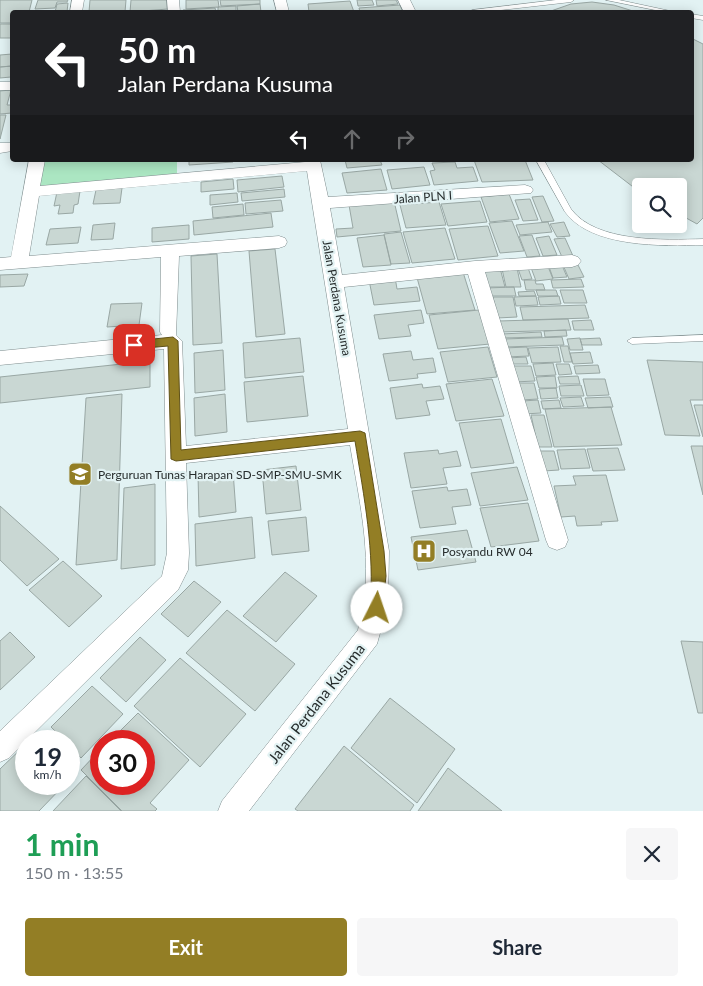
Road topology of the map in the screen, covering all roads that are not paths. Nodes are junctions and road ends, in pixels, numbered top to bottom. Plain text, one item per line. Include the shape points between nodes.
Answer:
1 (571, 0) edge
2 (609, 0) edge
3 (488, 10) edge
4 (662, 10) edge
5 (37, 162) edge
6 (541, 162) edge
7 (312, 163) edge
8 (525, 190) dead end
9 (31, 192) junction
10 (321, 203) junction
11 (279, 242) dead end
12 (703, 242) edge
13 (170, 251) junction
14 (572, 261) dead end
15 (19, 263) junction
16 (0, 264) edge
17 (475, 267) junction
18 (334, 282) junction
19 (171, 337) junction
20 (703, 338) edge
21 (632, 341) dead end
22 (0, 358) edge
23 (360, 436) junction
24 (176, 456) junction
25 (557, 540) dead end
26 (0, 749) edge
27 (232, 811) edge

1 - 3 lane
2 - 4 lane
5 - 9 street
6 - 12 lane via 574,218 588,226 620,238
7 - 9 street
7 - 10 street, Jalan Perdana Kusuma
8 - 10 street, Jalan PLN I
9 - 15 street
10 - 18 street, Jalan Perdana Kusuma
11 - 13 street
13 - 15 street
13 - 19 street
14 - 17 street
15 - 16 street
17 - 18 street
17 - 25 street
18 - 23 street, Jalan Perdana Kusuma
19 - 22 street
19 - 24 street
20 - 21 lane
23 - 24 street
23 - 27 street, Jalan Perdana Kusuma via 379,576 377,608 368,636
24 - 26 street via 178,552 176,570 170,583

